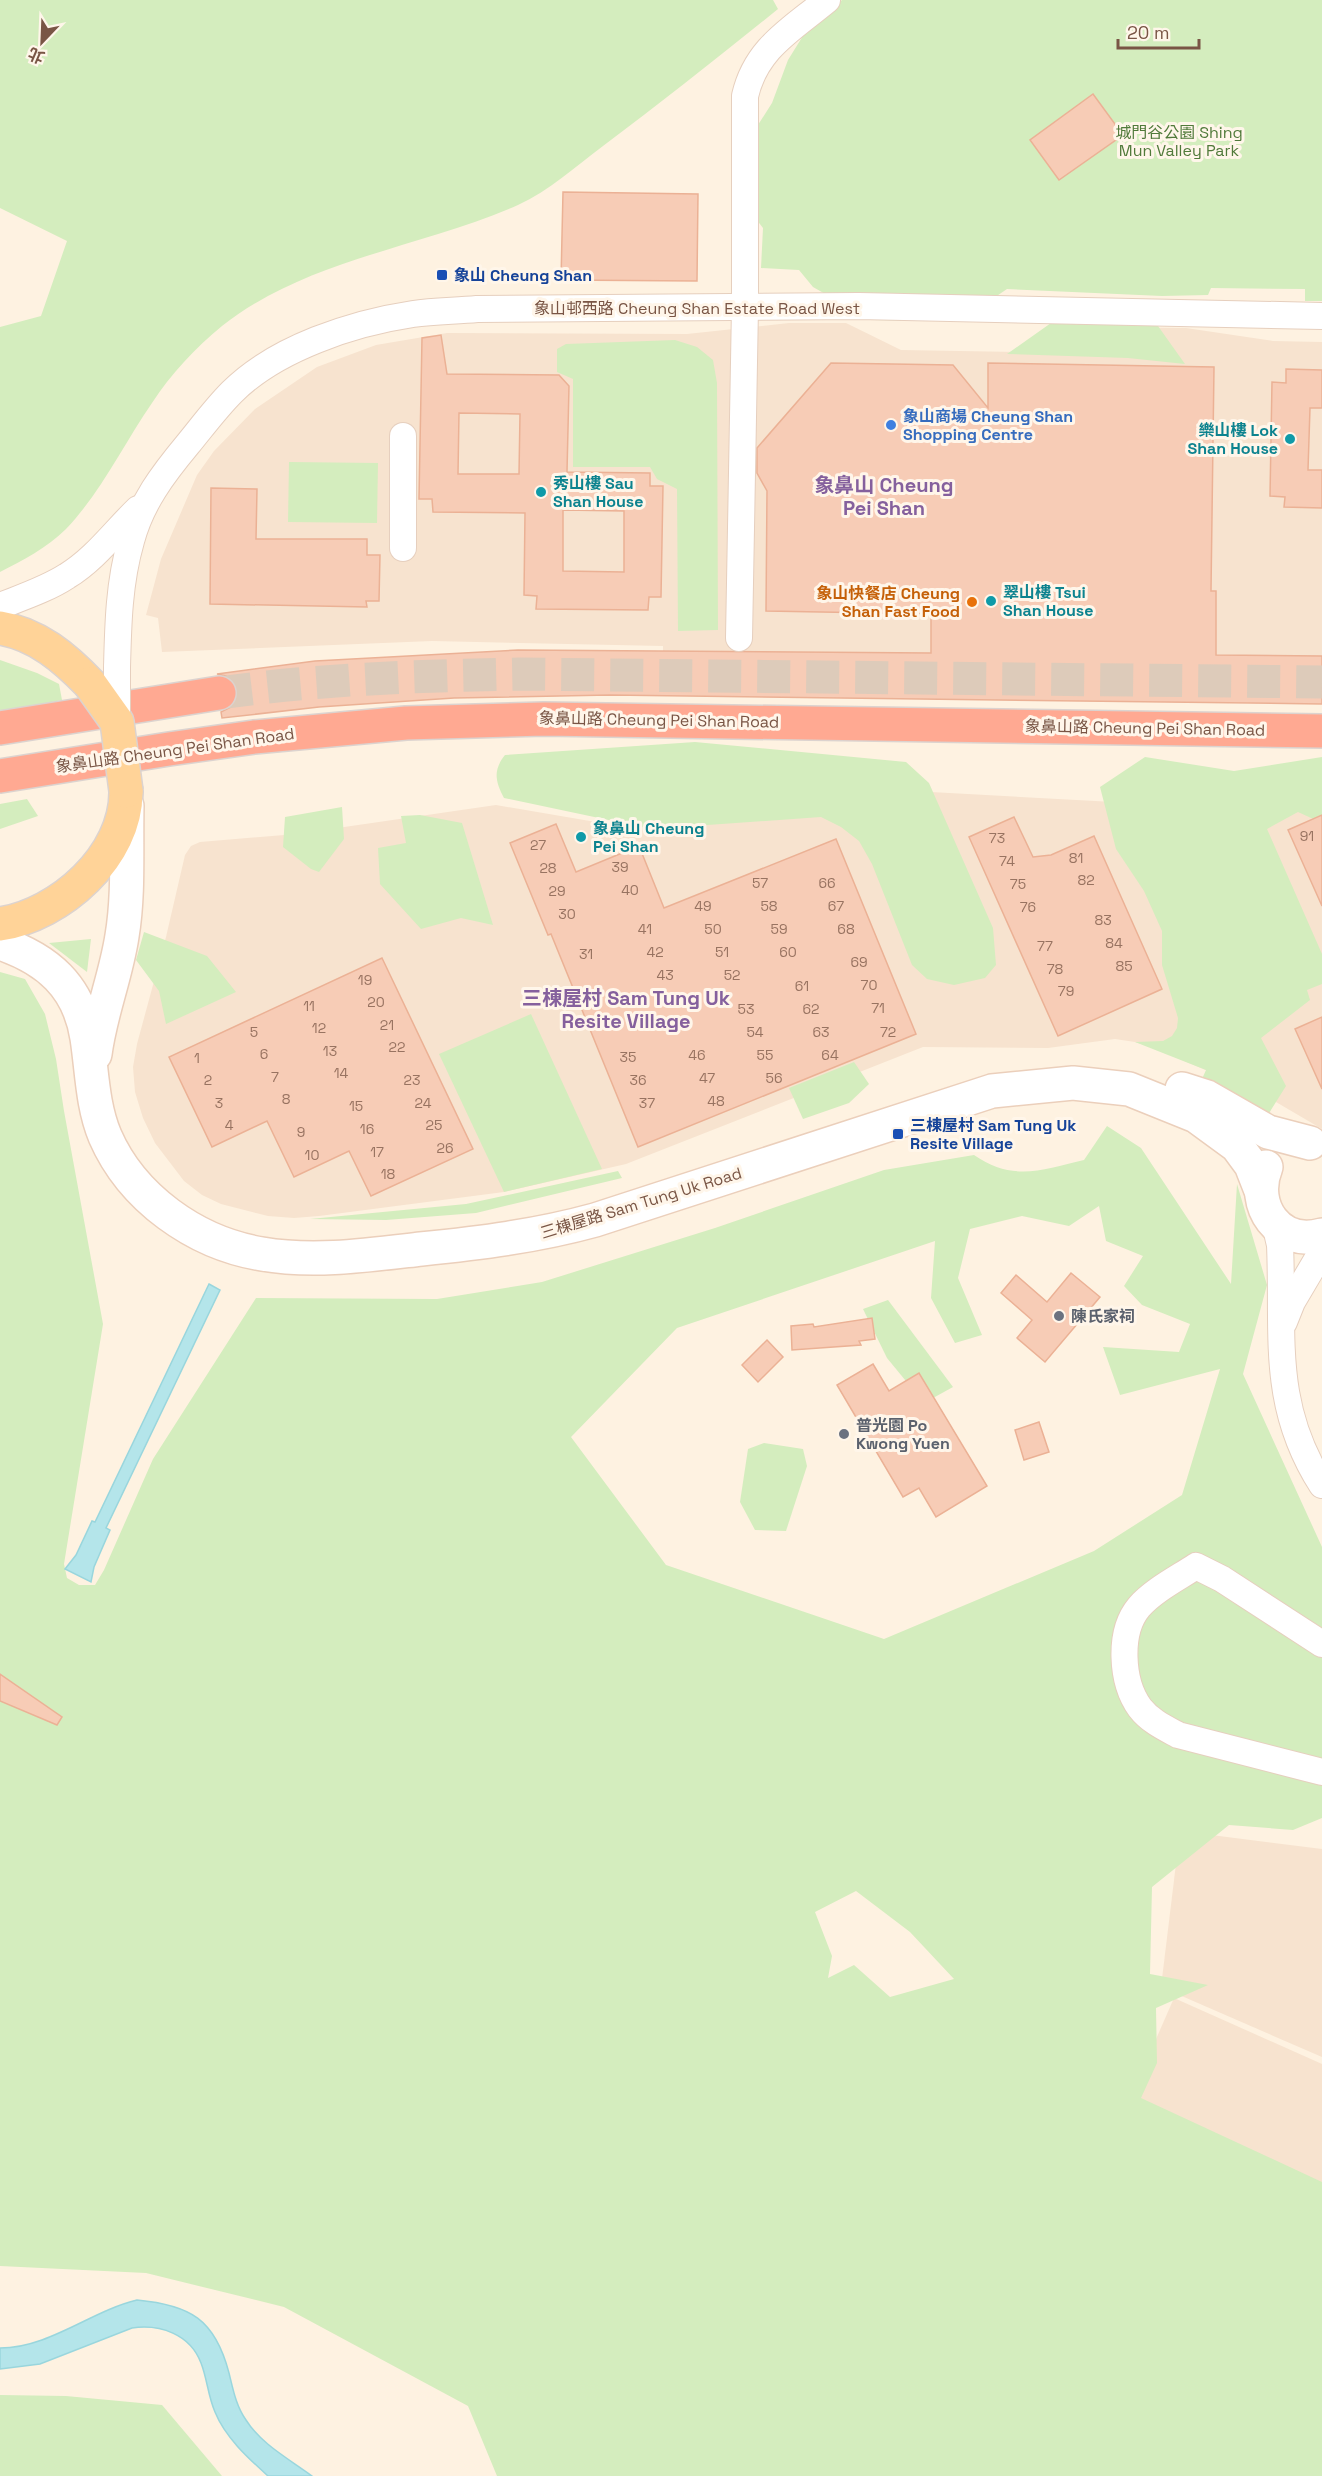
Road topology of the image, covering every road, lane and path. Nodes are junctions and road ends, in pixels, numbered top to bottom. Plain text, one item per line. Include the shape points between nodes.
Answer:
1 (827, 0) edge
2 (745, 307) junction
3 (1322, 316) edge
4 (403, 436) dead end
5 (145, 503) junction
6 (403, 548) dead end
7 (0, 606) edge
8 (0, 628) edge
9 (739, 638) dead end
10 (219, 693) tunnel mouth
11 (117, 722) junction
12 (0, 728) edge
13 (1322, 731) edge
14 (0, 776) edge
15 (126, 797) junction
16 (0, 924) edge
17 (0, 943) edge
18 (91, 1077) junction
19 (1129, 1089) junction
20 (1316, 1145) edge
21 (1265, 1202) junction
22 (1322, 1235) edge
23 (1322, 1251) edge
24 (1280, 1339) junction
25 (1322, 1485) edge
26 (1322, 1644) edge
27 (1322, 1772) edge

1 - 2 street via 769,48 752,71 745,96
2 - 3 street, 象山邨西路 Cheung Shan Estate Road West
2 - 5 street, 象山邨西路 Cheung Shan Estate Road West via 477,309 416,314 352,328 295,350 232,391 161,477
2 - 9 street
4 - 6 street
5 - 7 street, 象山邨西路 Cheung Shan Estate Road West via 69,575
5 - 11 street, 象山邨西路 Cheung Shan Estate Road West, bridge via 123,574
8 - 11 main road, bridge via 33,638 54,651 90,684
10 - 12 highway
11 - 15 main road, bridge
13 - 14 highway, 象鼻山路 Cheung Pei Shan Road via 544,718 292,732
15 - 16 main road via 112,843 78,886 36,915
15 - 18 street, 三棟屋路 Sam Tung Uk Road via 122,938 97,1036
17 - 18 street, 三棟屋路 Sam Tung Uk Road via 34,958 65,985 86,1035
18 - 19 street, 三棟屋路 Sam Tung Uk Road via 105,1135 120,1164 168,1216 209,1238 261,1254 303,1257 352,1256 548,1233 992,1091 1073,1083
19 - 20 street, 三棟屋路 Sam Tung Uk Road via 1186,1089 1268,1132
19 - 21 street, 三棟屋路 Sam Tung Uk Road via 1196,1116 1225,1136 1251,1165
20 - 21 street via 1289,1147 1272,1159 1262,1177
21 - 22 street via 1283,1231 1305,1237
21 - 24 street via 1280,1245
23 - 24 street via 1288,1310
24 - 25 street via 1281,1368 1297,1436
26 - 27 street via 1196,1566 1139,1607 1128,1629 1125,1647 1128,1682 1140,1708 1159,1725 1178,1735

